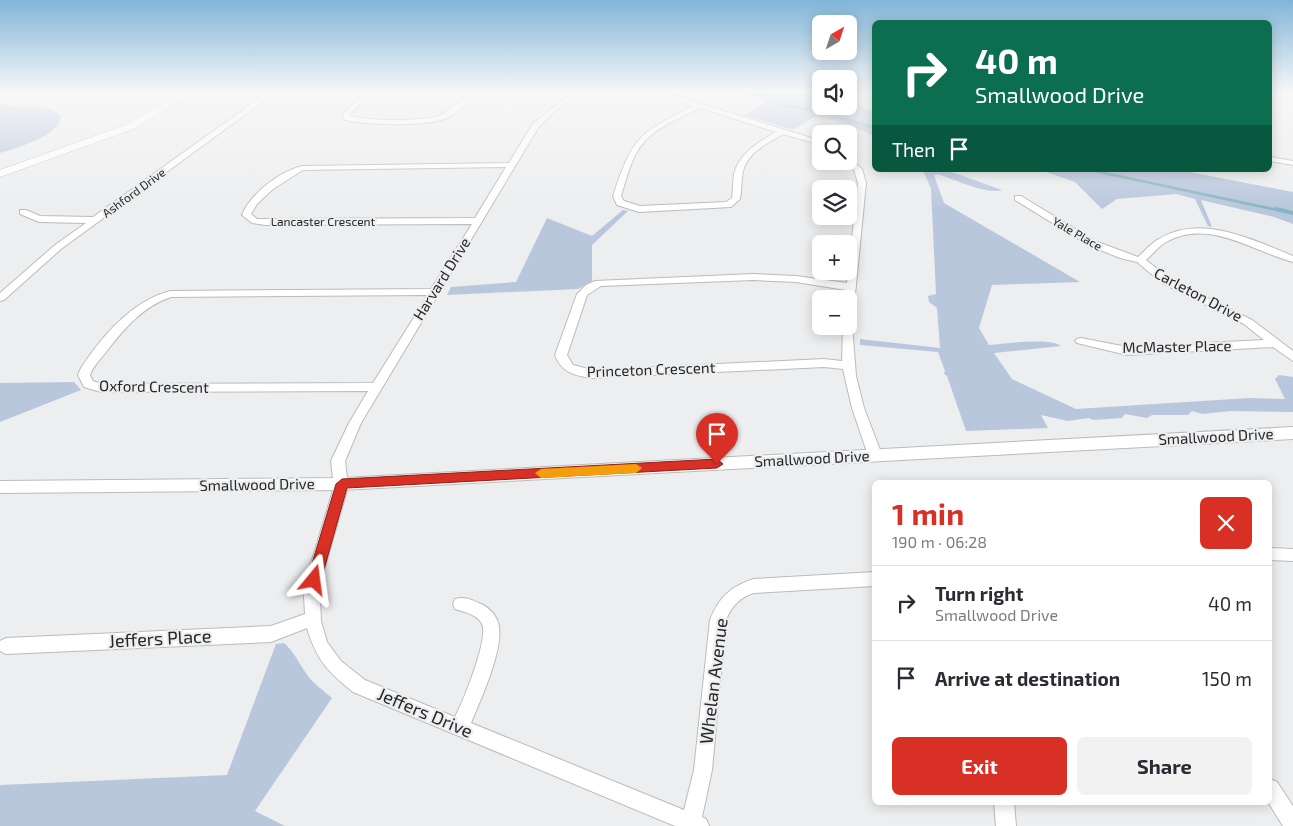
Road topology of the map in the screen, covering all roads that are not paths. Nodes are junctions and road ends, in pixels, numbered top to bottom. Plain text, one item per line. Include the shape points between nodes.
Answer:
1 (102, 132) edge
2 (118, 132) edge
3 (219, 132) edge
4 (533, 132) edge
5 (653, 132) edge
6 (781, 132) edge
7 (784, 132) edge
8 (812, 140) edge
9 (1272, 159) edge
10 (1293, 163) edge
11 (512, 165) junction
12 (0, 167) edge
13 (857, 168) edge
14 (0, 174) edge
15 (1018, 198) dead end
16 (23, 212) dead end
17 (96, 220) junction
18 (478, 221) junction
19 (1293, 259) edge
20 (1140, 260) junction
21 (850, 287) junction
22 (850, 290) edge
23 (434, 292) junction
24 (2, 295) edge
25 (848, 335) edge
26 (1081, 341) dead end
27 (1275, 343) junction
28 (1293, 357) edge
29 (846, 365) junction
30 (375, 387) junction
31 (1293, 433) edge
32 (875, 455) junction
33 (342, 484) junction
34 (0, 487) edge
35 (1272, 554) edge
36 (1293, 555) edge
37 (872, 579) edge
38 (461, 604) dead end
39 (311, 619) junction
40 (6, 646) dead end
41 (460, 727) junction
42 (1272, 791) edge
43 (1004, 805) edge
44 (695, 824) edge
45 (1293, 824) edge
46 (1006, 826) edge

1 - 12 main road
2 - 14 main road
3 - 17 street, Ashford Drive
4 - 11 street, Harvard Drive
5 - 6 street via 632,155 617,196 620,203 639,210 728,205 736,199 740,169 747,156
7 - 8 street
9 - 10 street
11 - 18 street, Harvard Drive
11 - 18 street, Lancaster Crescent via 302,168 284,176 249,207 246,215 255,221 265,222
13 - 21 street via 862,183
15 - 20 street, Yale Place via 1096,247
16 - 17 street via 40,219
17 - 24 street, Ashford Drive via 58,247
18 - 23 street, Harvard Drive
19 - 20 street, Carleton Drive via 1238,238 1184,232 1162,240
20 - 27 street, Carleton Drive via 1166,281 1248,322
21 - 22 street
21 - 29 street, Princeton Crescent via 753,277 600,283 582,294 561,355 564,363 573,370 592,374 824,363
23 - 30 street, Harvard Drive
23 - 30 street, Oxford Crescent via 170,294 138,309 84,375 88,384 101,388
25 - 29 street
26 - 27 street, McMaster Place via 1127,351
27 - 28 street, Carleton Drive
29 - 32 street
30 - 33 street, Harvard Drive via 337,465
31 - 32 street, Smallwood Drive
32 - 33 street, Smallwood Drive
33 - 34 street, Smallwood Drive
33 - 39 street, Jeffers Drive via 314,580
35 - 36 street
37 - 44 street, Whelan Avenue via 754,586 737,592 724,604 718,620
38 - 41 street via 475,608 488,618 492,632 472,701
39 - 40 street, Jeffers Place via 271,634
39 - 41 street, Jeffers Drive via 321,650 348,679
41 - 44 street, Jeffers Drive
42 - 45 street
43 - 46 street

